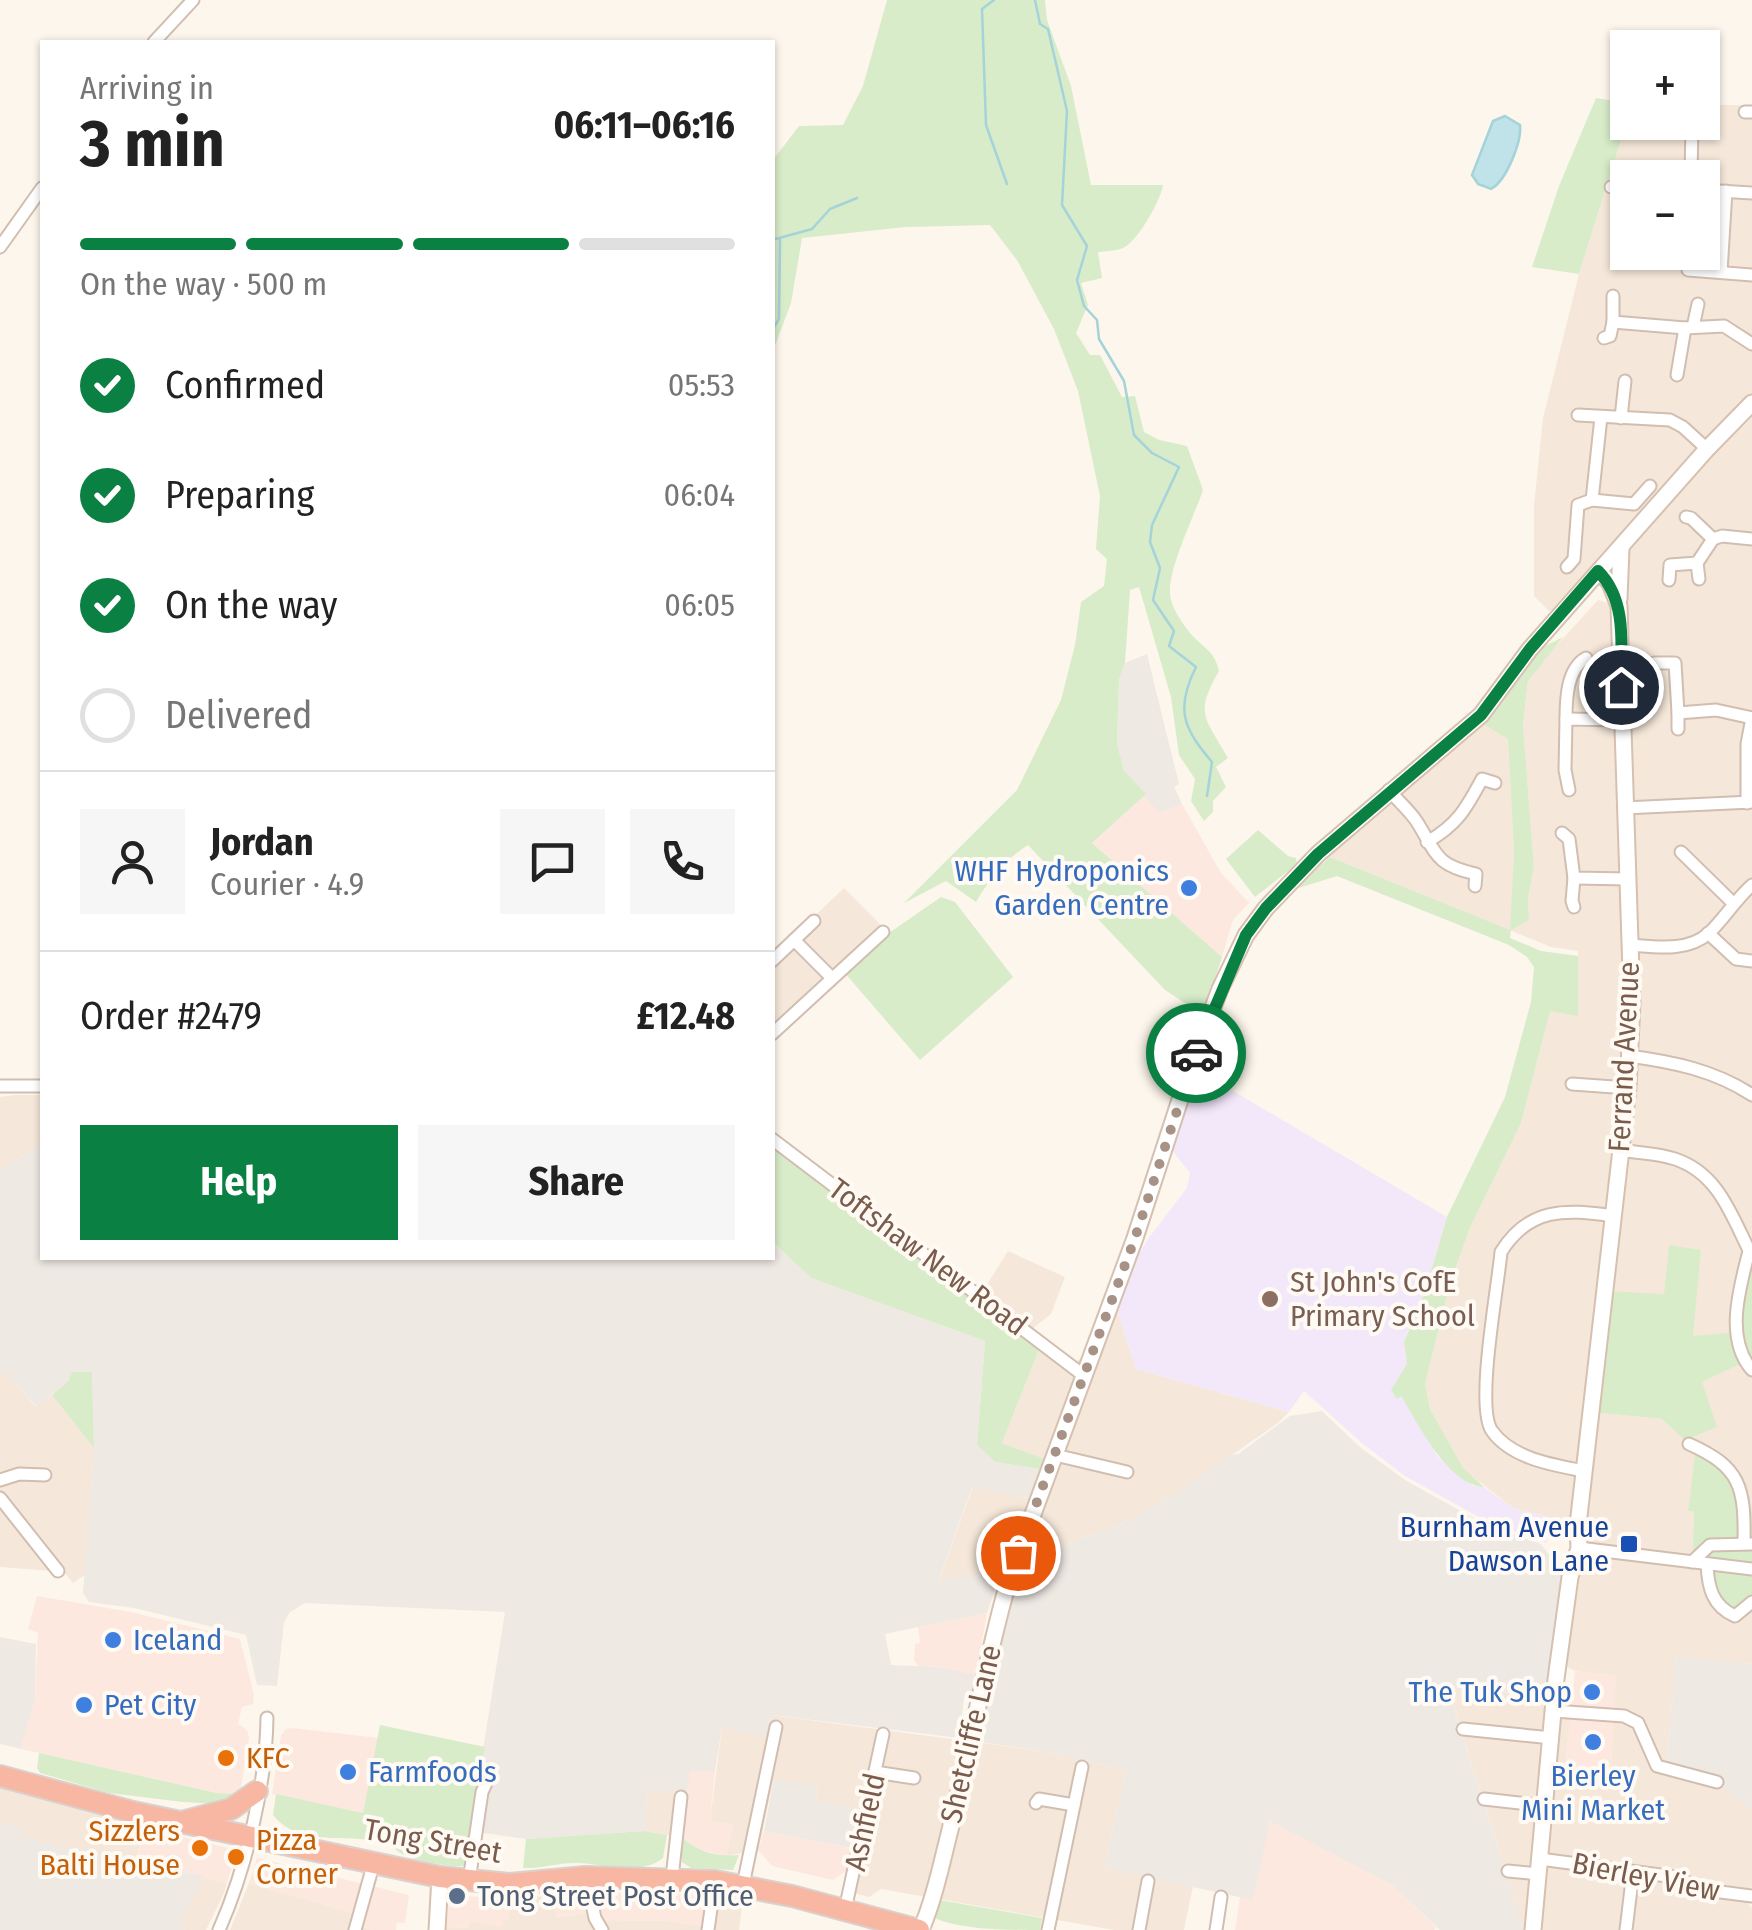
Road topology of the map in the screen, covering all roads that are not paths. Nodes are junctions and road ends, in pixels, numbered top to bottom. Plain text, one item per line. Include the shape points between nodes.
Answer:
1 (193, 0) edge
2 (156, 40) edge
3 (40, 191) edge
4 (1720, 191) edge
5 (1726, 191) junction
6 (1752, 193) edge
7 (0, 247) edge
8 (1688, 270) dead end
9 (1720, 272) junction
10 (1752, 275) edge
11 (1613, 296) dead end
12 (1698, 304) dead end
13 (1613, 322) junction
14 (1689, 327) junction
15 (1604, 338) dead end
16 (1752, 344) edge
17 (1677, 375) dead end
18 (1625, 380) dead end
19 (1752, 403) edge
20 (1578, 415) dead end
21 (1601, 417) junction
22 (1620, 418) junction
23 (1707, 449) junction
24 (1650, 486) dead end
25 (1592, 500) junction
26 (1689, 516) dead end
27 (1713, 539) junction
28 (1752, 539) edge
29 (1620, 548) junction
30 (1696, 563) junction
31 (1567, 566) dead end
32 (1598, 571) junction
33 (1699, 579) dead end
34 (1668, 580) dead end
35 (1619, 606) junction
36 (1578, 659) dead end
37 (1654, 663) dead end
38 (1678, 713) junction
39 (1566, 718) junction
40 (1752, 718) edge
41 (1621, 720) junction
42 (1678, 728) dead end
43 (1496, 782) dead end
44 (1390, 790) junction
45 (1569, 790) dead end
46 (1750, 803) edge
47 (1624, 808) junction
48 (1569, 835) dead end
49 (1427, 842) junction
50 (1681, 852) dead end
51 (1574, 878) junction
52 (1628, 879) junction
53 (1752, 885) edge
54 (1474, 886) dead end
55 (1732, 902) junction
56 (1571, 904) dead end
57 (814, 922) dead end
58 (883, 932) dead end
59 (1708, 933) junction
60 (794, 940) junction
61 (1631, 945) junction
62 (775, 957) edge
63 (1752, 961) edge
64 (832, 977) junction
65 (775, 1031) edge
66 (1629, 1056) junction
67 (1572, 1084) dead end
68 (0, 1086) edge
69 (40, 1086) edge
70 (1628, 1088) junction
71 (1752, 1095) edge
72 (775, 1141) edge
73 (1620, 1150) junction
74 (1614, 1216) junction
75 (1751, 1254) edge
76 (1752, 1370) edge
77 (1083, 1375) junction
78 (1689, 1444) dead end
79 (1055, 1455) junction
80 (1584, 1471) junction
81 (46, 1475) dead end
82 (1120, 1475) dead end
83 (0, 1480) edge
84 (0, 1498) edge
85 (1748, 1543) edge
86 (1579, 1548) junction
87 (1692, 1562) junction
88 (1706, 1564) junction
89 (1752, 1568) edge
90 (58, 1571) dead end
91 (1752, 1602) edge
92 (1554, 1711) junction
93 (267, 1718) dead end
94 (776, 1727) dead end
95 (1463, 1730) dead end
96 (883, 1734) dead end
97 (1552, 1738) junction
98 (1082, 1767) dead end
99 (876, 1772) junction
100 (0, 1776) edge
101 (914, 1778) dead end
102 (488, 1780) dead end
103 (1717, 1782) dead end
104 (257, 1791) junction
105 (680, 1797) dead end
106 (1484, 1799) dead end
107 (1036, 1803) dead end
108 (1074, 1805) junction
109 (1545, 1806) junction
110 (183, 1822) junction
111 (250, 1836) junction
112 (374, 1862) junction
113 (1540, 1867) junction
114 (1508, 1871) dead end
115 (1633, 1872) junction
116 (440, 1877) junction
117 (586, 1878) junction
118 (672, 1878) junction
119 (469, 1881) junction
120 (714, 1881) junction
121 (1148, 1882) dead end
122 (743, 1886) junction
123 (1752, 1896) edge
124 (1221, 1897) dead end
125 (845, 1910) junction
126 (218, 1930) edge
127 (355, 1930) edge
128 (437, 1930) edge
129 (602, 1930) edge
130 (708, 1930) edge
131 (920, 1930) edge
132 (1048, 1930) edge
133 (1139, 1930) edge
134 (1216, 1930) edge
135 (1533, 1930) edge
136 (1626, 1930) edge

1 - 2 street
3 - 7 street
4 - 5 street
5 - 6 street
5 - 9 street
8 - 9 street
9 - 10 street
11 - 13 street
12 - 14 street
13 - 14 street
13 - 15 street
14 - 16 street via 1724,326
14 - 17 street
18 - 22 street
19 - 23 street, Shetcliffe Lane
20 - 21 street
21 - 22 street
21 - 25 street
22 - 23 street via 1670,420
23 - 29 street, Shetcliffe Lane
24 - 25 street via 1634,504
25 - 31 street via 1574,503 1574,559
26 - 27 street
27 - 28 street
27 - 30 street
29 - 32 street, Shetcliffe Lane
29 - 35 street
30 - 33 street
30 - 34 street via 1668,564
32 - 35 street, Ferrand Avenue
32 - 44 street, Shetcliffe Lane via 1481,715
35 - 41 street, Ferrand Avenue
36 - 39 street
37 - 38 street via 1676,658
38 - 40 street via 1716,710
38 - 42 street
39 - 41 street
39 - 45 street via 1561,770
40 - 46 street
41 - 47 street, Ferrand Avenue
43 - 49 street via 1477,774 1467,807 1450,829
44 - 49 street
44 - 77 street, Shetcliffe Lane via 1318,854 1246,935 1190,1069
46 - 47 street
47 - 52 street, Ferrand Avenue
48 - 51 street
49 - 54 street via 1438,860 1476,874
50 - 55 street
51 - 52 street
51 - 56 street
52 - 61 street, Ferrand Avenue
53 - 55 street
55 - 59 street
57 - 60 street
58 - 64 street
59 - 61 street via 1670,948
59 - 63 street via 1736,959
60 - 62 street
60 - 64 street
61 - 66 street, Ferrand Avenue
64 - 65 street
66 - 70 street, Ferrand Avenue
66 - 71 street via 1679,1063
67 - 70 street
68 - 69 street
70 - 73 street, Ferrand Avenue
72 - 77 street, Toftshaw New Road
73 - 74 street, Ferrand Avenue
73 - 75 street via 1675,1159 1704,1174
74 - 80 street, Ferrand Avenue
74 - 80 street via 1550,1214 1523,1224 1510,1238 1501,1252 1486,1374 1486,1418 1498,1437 1543,1463
75 - 76 street via 1736,1332
77 - 79 street, Shetcliffe Lane
78 - 85 street via 1729,1468 1741,1487
79 - 82 street
79 - 131 street, Shetcliffe Lane via 1009,1579 932,1905
80 - 86 street, Ferrand Avenue
81 - 83 street
84 - 90 street
85 - 87 street via 1710,1545
86 - 87 street
86 - 92 street, Ferrand Avenue
87 - 88 street
88 - 89 street
88 - 91 street via 1722,1610 1735,1616
92 - 97 street, Ferrand Avenue
92 - 103 street via 1624,1716 1642,1728 1657,1766
93 - 104 street
94 - 122 street
95 - 97 street
96 - 99 street, Ashfield
97 - 109 street, Ferrand Avenue
98 - 108 street
99 - 101 street
99 - 125 street, Ashfield
100 - 110 highway, Tong Street
102 - 119 street
104 - 110 highway via 231,1809
104 - 111 street
105 - 118 street
106 - 109 street
107 - 108 street via 1040,1798
108 - 132 street
109 - 113 street, Ferrand Avenue
110 - 111 highway, Tong Street
111 - 112 highway, Tong Street
111 - 126 street
112 - 116 highway, Tong Street
112 - 127 street
113 - 114 street, Bierley View
113 - 115 street, Bierley View
113 - 135 street, Ferrand Avenue
115 - 123 street, Bierley View
115 - 136 street
116 - 119 highway, Tong Street
116 - 128 street
117 - 118 highway, Tong Street
117 - 119 highway, Tong Street
117 - 129 street
118 - 120 highway, Tong Street
120 - 122 highway, Tong Street
120 - 130 street
121 - 133 street
122 - 125 highway, Tong Street
124 - 134 street
125 - 131 highway, Tong Street

